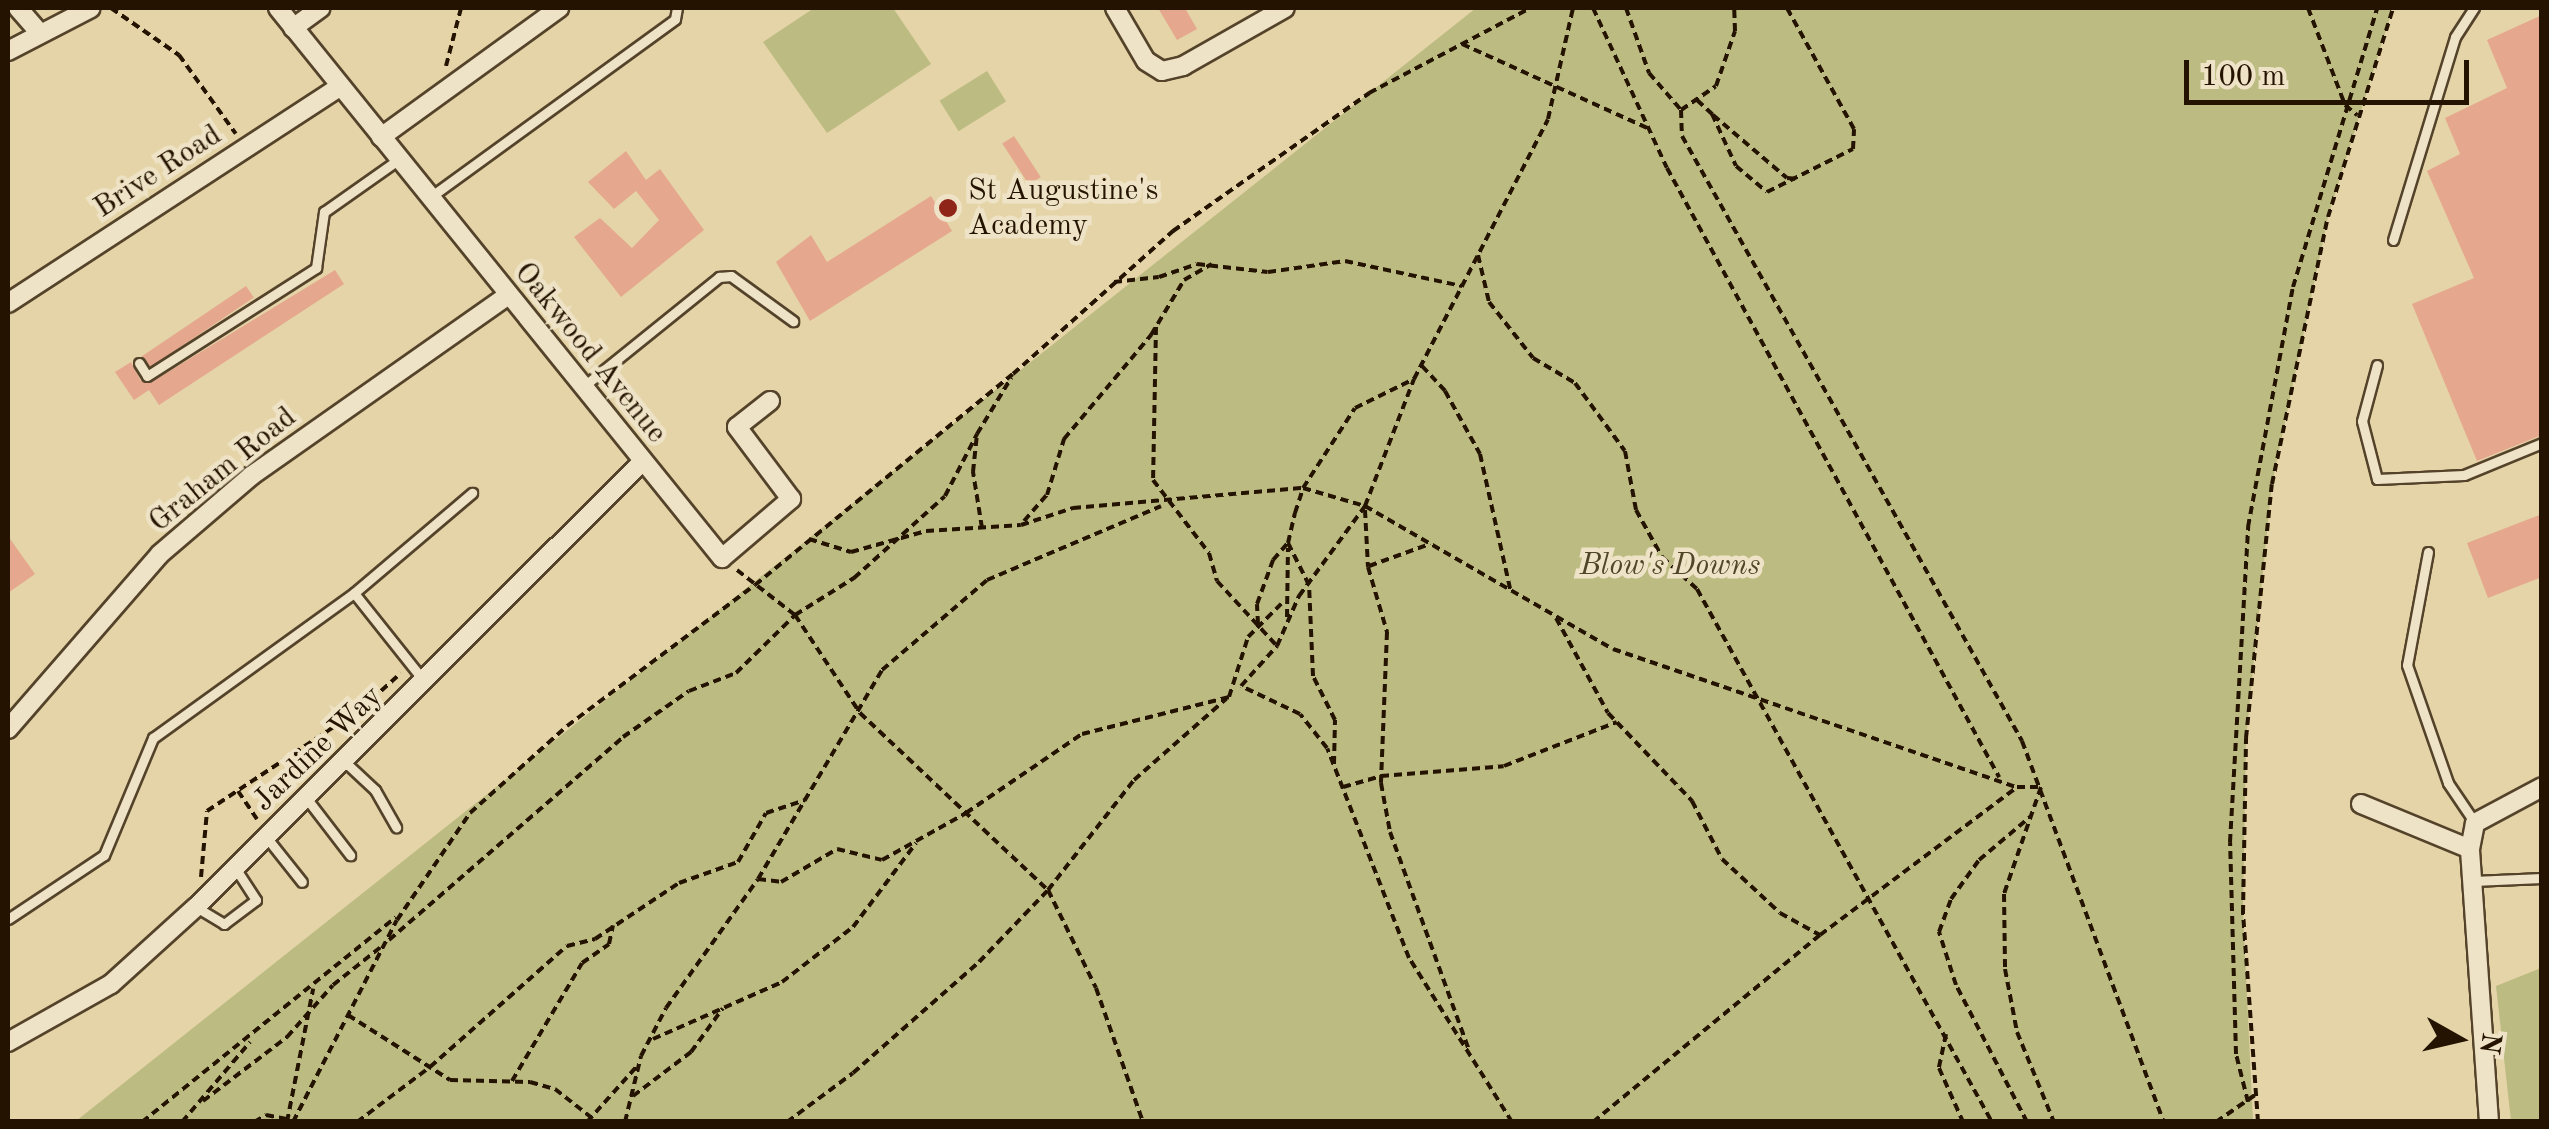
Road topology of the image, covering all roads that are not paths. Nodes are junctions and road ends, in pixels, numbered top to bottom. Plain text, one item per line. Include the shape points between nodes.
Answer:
1 (18, 8) edge
2 (91, 8) edge
3 (278, 8) edge
4 (321, 8) edge
5 (560, 8) edge
6 (677, 8) edge
7 (1115, 8) edge
8 (1285, 8) edge
9 (2474, 8) edge
10 (293, 28) junction
11 (36, 30) junction
12 (8, 51) edge
13 (339, 87) junction
14 (381, 137) junction
15 (399, 158) junction
16 (429, 198) junction
17 (2393, 240) dead end
18 (508, 295) junction
19 (8, 302) edge
20 (793, 321) dead end
21 (139, 363) dead end
22 (2377, 365) dead end
23 (581, 388) junction
24 (770, 402) dead end
25 (2542, 443) edge
26 (642, 462) junction
27 (472, 493) dead end
28 (2428, 552) dead end
29 (354, 593) junction
30 (426, 682) junction
31 (8, 729) edge
32 (344, 762) junction
33 (2542, 787) edge
34 (305, 793) junction
35 (2361, 804) dead end
36 (2475, 822) junction
37 (396, 827) dead end
38 (265, 832) junction
39 (2470, 850) junction
40 (350, 855) dead end
41 (235, 868) junction
42 (2542, 878) edge
43 (302, 882) dead end
44 (2470, 882) junction
45 (198, 905) junction
46 (8, 919) edge
47 (8, 1042) edge
48 (2490, 1122) edge

1 - 11 street
2 - 11 street
3 - 10 street, Oakwood Avenue
4 - 10 street
5 - 14 street
6 - 16 lane via 675,18
7 - 8 street via 1146,62 1162,71 1184,66
9 - 17 lane via 2448,55
10 - 13 street, Oakwood Avenue
11 - 12 street
13 - 14 street, Oakwood Avenue
13 - 19 street, Brive Road
14 - 15 street, Oakwood Avenue
15 - 16 street, Oakwood Avenue
15 - 21 lane via 324,212 316,268 147,376
16 - 18 street, Oakwood Avenue
18 - 23 street, Oakwood Avenue
18 - 31 street, Graham Road via 252,476 160,554
20 - 23 lane via 731,276 719,277
22 - 25 lane via 2362,421 2376,479 2464,474
23 - 26 street, Oakwood Avenue
24 - 26 street, Oakwood Avenue via 737,428 791,499 722,558
26 - 30 street, Jardine Way
27 - 29 lane
28 - 36 lane via 2406,665 2448,783
29 - 30 lane
29 - 46 lane via 153,738 104,854
30 - 32 street, Jardine Way
32 - 34 street, Jardine Way
32 - 37 lane via 375,790
33 - 36 street
34 - 38 street, Jardine Way
34 - 40 lane
35 - 39 street
36 - 39 street
38 - 41 street, Jardine Way
38 - 43 lane
39 - 44 street
41 - 45 street, Jardine Way
41 - 45 lane via 256,900 224,924
42 - 44 lane
44 - 48 street
45 - 47 street, Jardine Way via 111,984

